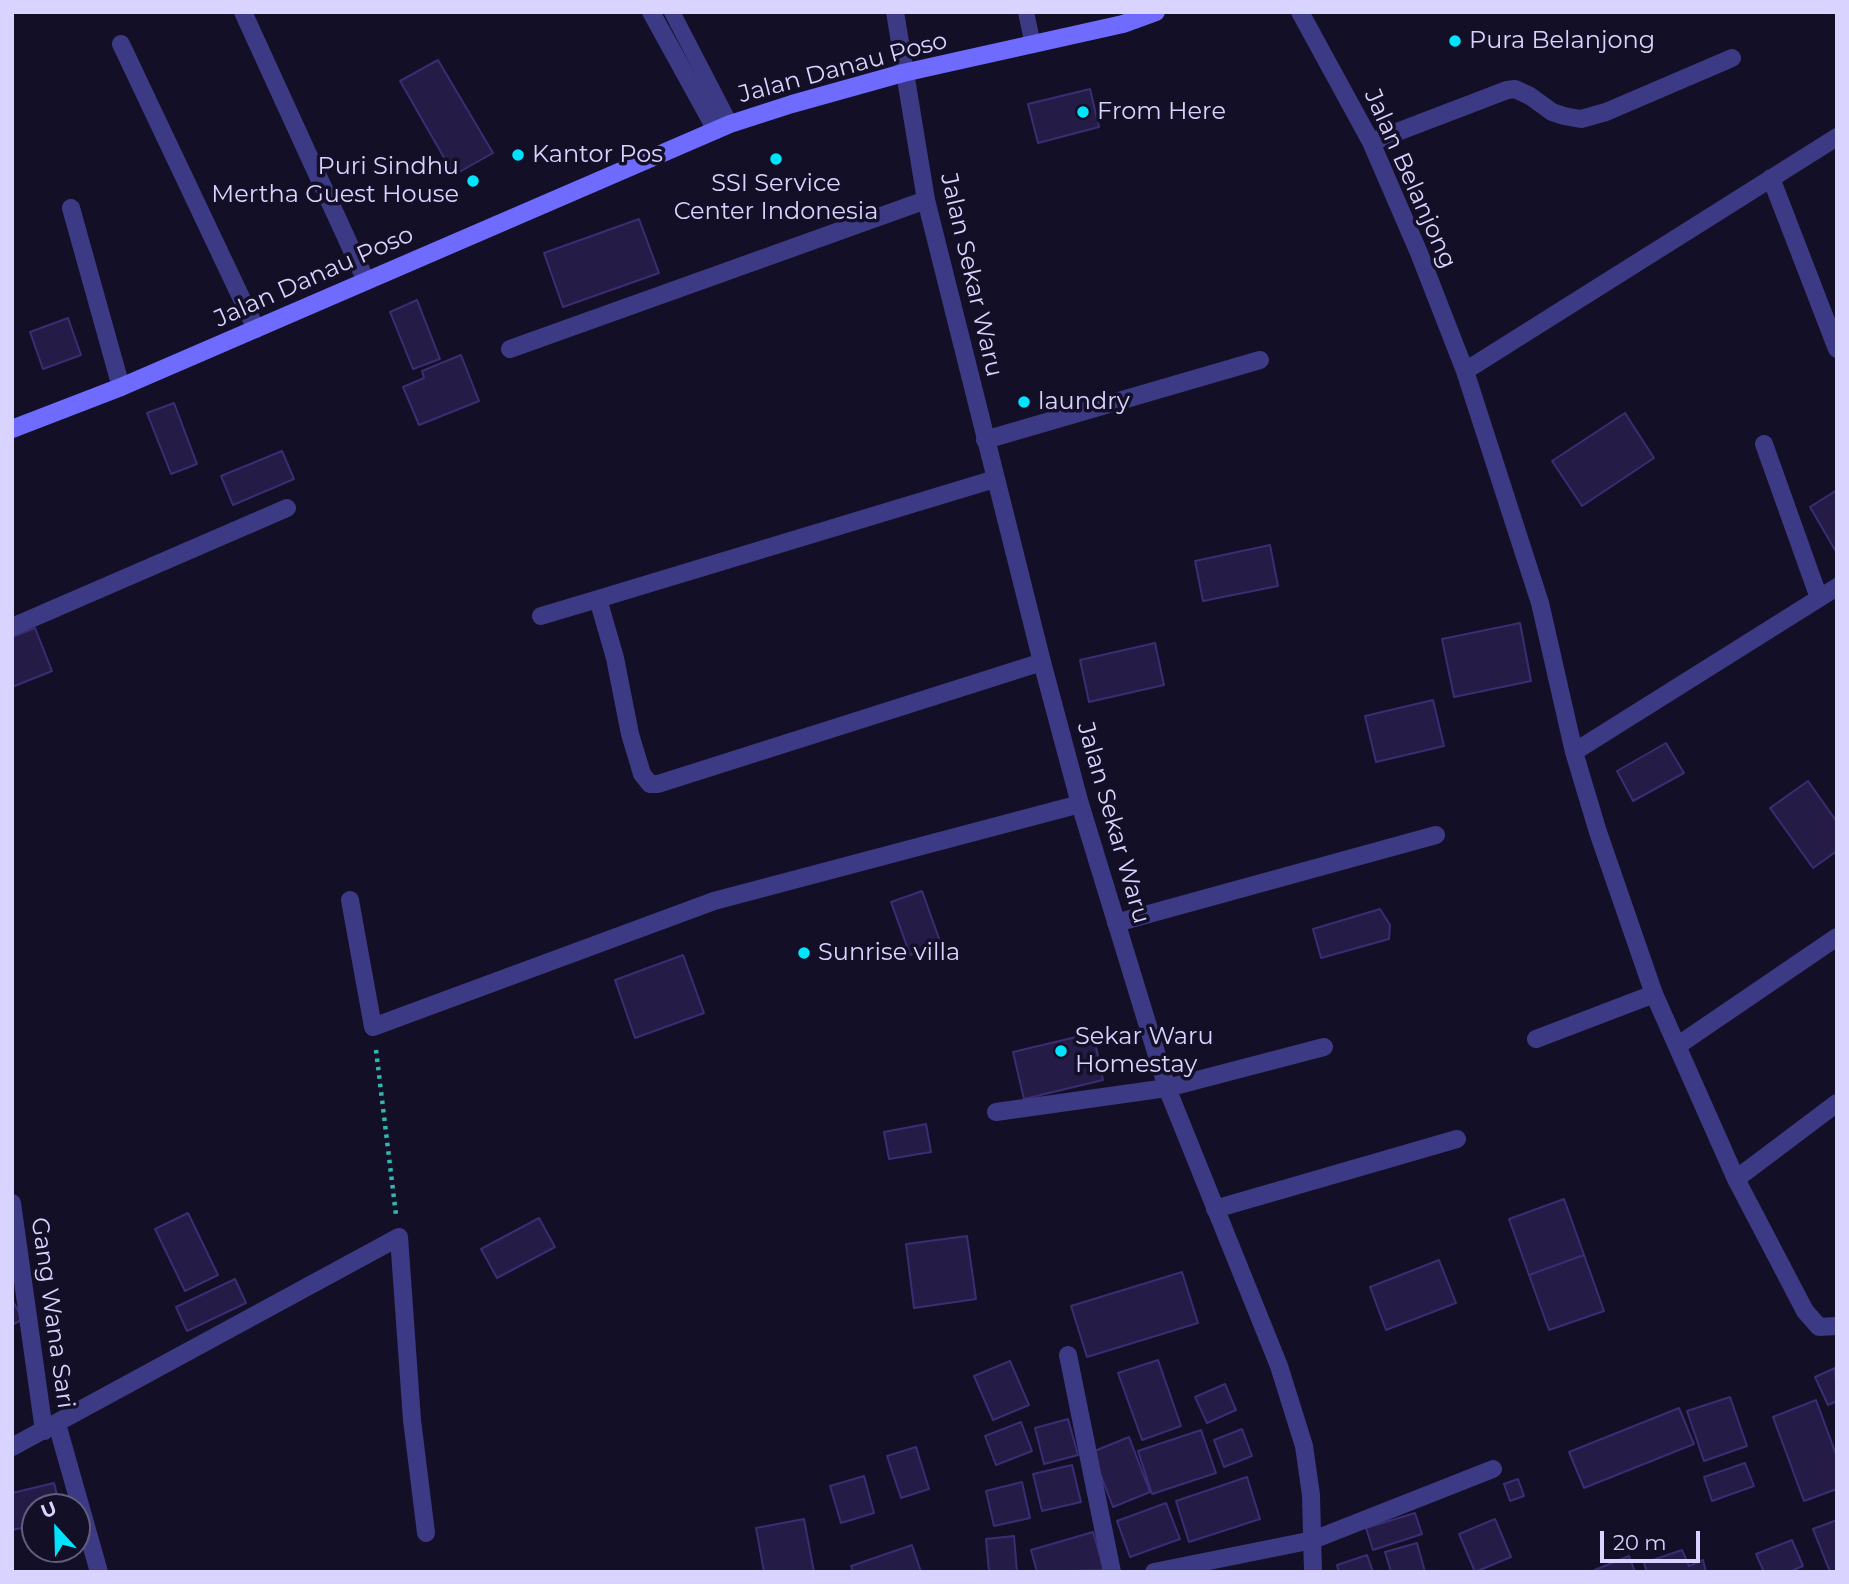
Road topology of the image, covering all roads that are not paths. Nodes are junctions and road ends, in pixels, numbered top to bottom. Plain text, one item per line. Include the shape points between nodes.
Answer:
1 (243, 12) edge
2 (651, 12) edge
3 (672, 12) edge
4 (895, 12) edge
5 (1026, 12) edge
6 (1156, 12) edge
7 (1300, 12) edge
8 (121, 44) dead end
9 (1033, 45) junction
10 (1732, 58) dead end
11 (903, 73) junction
12 (723, 127) junction
13 (1837, 137) edge
14 (1371, 142) junction
15 (1771, 178) junction
16 (926, 200) junction
17 (71, 208) dead end
18 (366, 281) junction
19 (256, 329) junction
20 (510, 349) dead end
21 (1837, 349) edge
22 (1260, 360) dead end
23 (1465, 372) junction
24 (121, 387) junction
25 (12, 429) edge
26 (985, 440) junction
27 (1764, 444) dead end
28 (995, 479) junction
29 (288, 508) dead end
30 (1837, 587) edge
31 (598, 598) junction
32 (1819, 598) junction
33 (541, 616) dead end
34 (12, 627) edge
35 (1042, 662) junction
36 (1574, 752) junction
37 (1080, 804) junction
38 (1436, 835) dead end
39 (350, 900) dead end
40 (1116, 923) junction
41 (1837, 937) edge
42 (1654, 994) junction
43 (1536, 1039) dead end
44 (1677, 1046) junction
45 (1324, 1047) dead end
46 (1167, 1088) junction
47 (1837, 1103) edge
48 (996, 1112) dead end
49 (1457, 1139) dead end
50 (1736, 1179) junction
51 (12, 1203) edge
52 (1215, 1209) junction
53 (1837, 1326) edge
54 (1068, 1355) dead end
55 (50, 1427) junction
56 (12, 1447) edge
57 (1493, 1469) dead end
58 (426, 1533) dead end
59 (1313, 1540) junction
60 (99, 1572) edge
61 (1112, 1572) edge
62 (1154, 1572) edge
63 (1313, 1572) edge

1 - 18 street
2 - 12 street
3 - 12 lane
4 - 11 street, Jalan Sekar Waru
5 - 9 lane
6 - 9 street, Jalan Danau Poso
7 - 14 street, Jalan Belanjong
8 - 19 street
9 - 11 street, Jalan Danau Poso
10 - 14 street via 1589,118 1564,117 1516,89
11 - 12 street, Jalan Danau Poso
11 - 16 street, Jalan Sekar Waru
12 - 18 street, Jalan Danau Poso
13 - 15 street
14 - 23 street, Jalan Belanjong
15 - 21 street
15 - 23 street
16 - 20 street
16 - 26 street, Jalan Sekar Waru
17 - 24 street
18 - 19 street, Jalan Danau Poso
19 - 24 street, Jalan Danau Poso
22 - 26 street
23 - 36 street, Jalan Belanjong via 1540,603
24 - 25 street, Jalan Danau Poso
26 - 28 street, Jalan Sekar Waru
27 - 32 street
28 - 31 street
28 - 35 street, Jalan Sekar Waru
29 - 34 street
30 - 32 street
31 - 33 street
31 - 35 street via 630,734 642,774 650,784
32 - 36 street
35 - 37 street, Jalan Sekar Waru
36 - 42 street, Jalan Belanjong
37 - 39 street via 714,901 373,1027
37 - 40 street, Jalan Sekar Waru
38 - 40 street
40 - 46 street, Jalan Sekar Waru
41 - 44 street
42 - 43 street
42 - 44 street, Jalan Belanjong
44 - 50 street, Jalan Belanjong
45 - 46 street
46 - 48 street
46 - 52 street, Jalan Sekar Waru
47 - 50 street
49 - 52 street
50 - 53 street, Jalan Belanjong via 1805,1311 1819,1327
51 - 55 street, Gang Wana Sari
52 - 59 street, Jalan Sekar Waru via 1279,1367 1304,1446
54 - 61 street
55 - 56 street
55 - 58 street via 399,1237 412,1420
55 - 60 street, Gang Wana Sari
57 - 59 street
59 - 62 street
59 - 63 street, Jalan Sekar Waru

